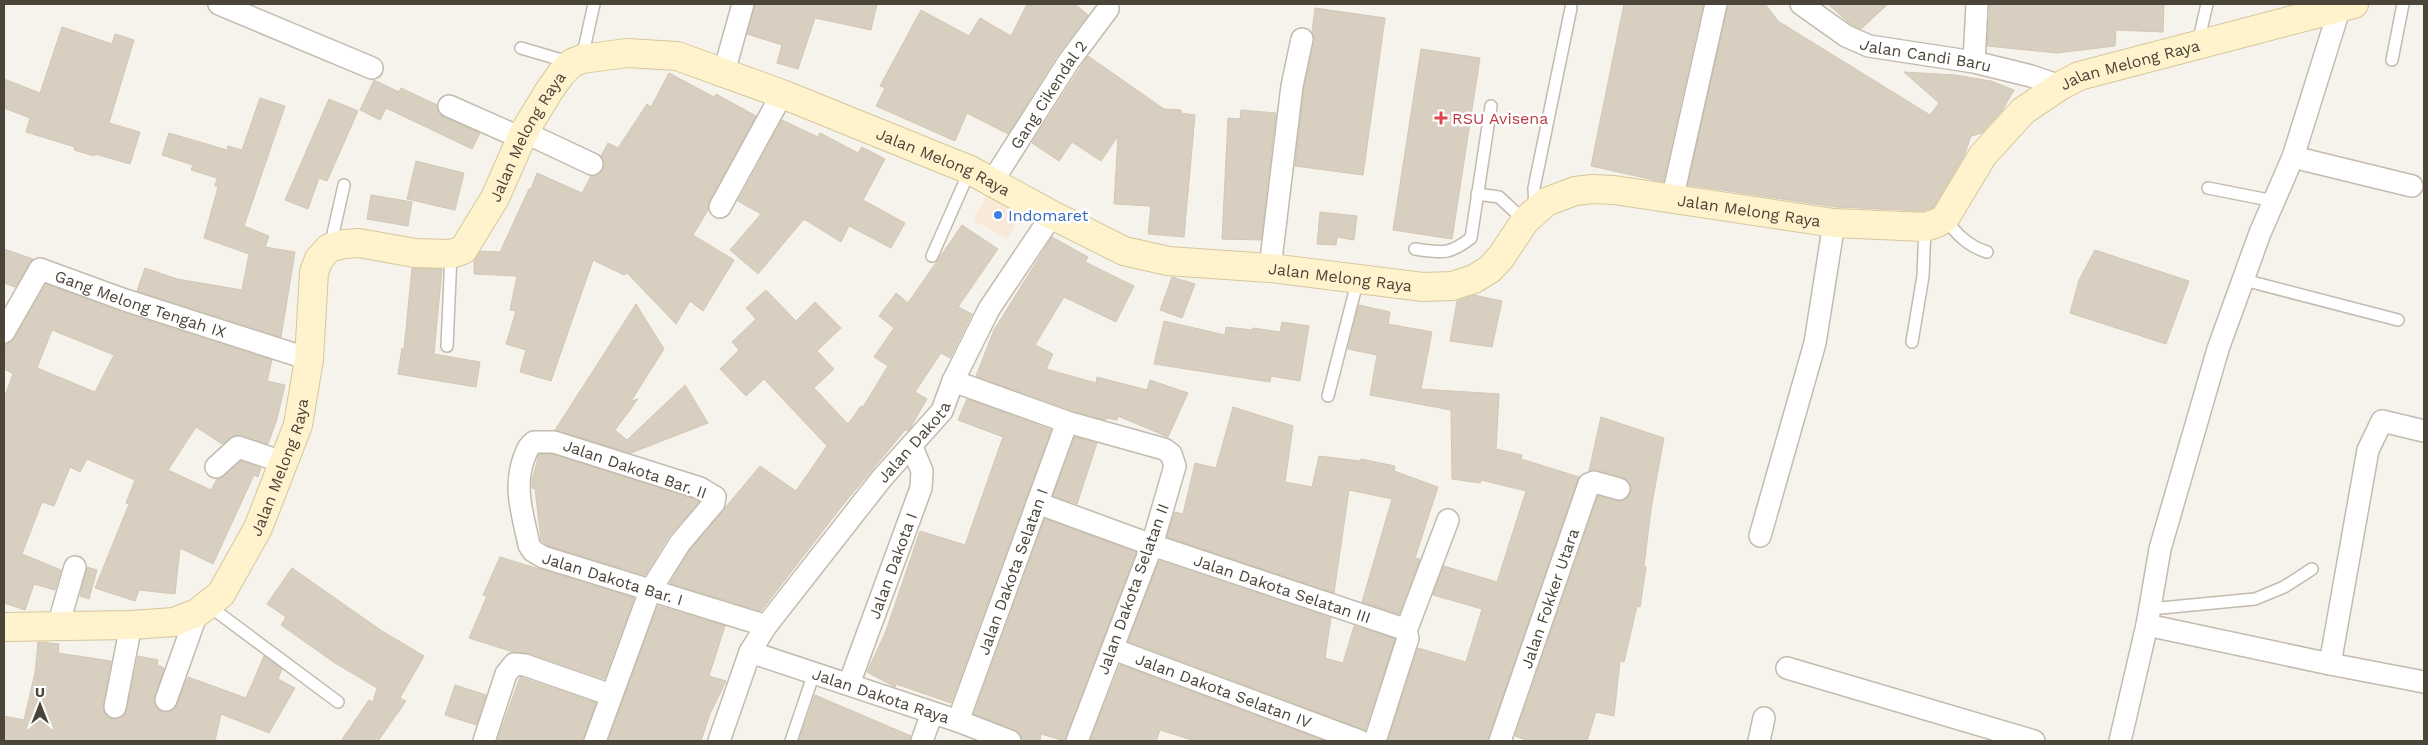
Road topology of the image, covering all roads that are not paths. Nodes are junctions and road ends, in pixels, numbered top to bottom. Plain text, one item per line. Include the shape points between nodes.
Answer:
1 (219, 4) edge
2 (594, 4) edge
3 (743, 4) edge
4 (1716, 4) edge
5 (1801, 4) edge
6 (1977, 4) edge
7 (2207, 4) edge
8 (2403, 4) edge
9 (2347, 6) edge
10 (1571, 8) dead end
11 (1108, 9) dead end
12 (2306, 10) edge
13 (1302, 39) dead end
14 (2197, 45) junction
15 (521, 48) dead end
16 (2392, 60) dead end
17 (577, 61) junction
18 (1974, 62) junction
19 (372, 68) dead end
20 (724, 72) junction
21 (2060, 86) junction
22 (782, 94) junction
23 (449, 106) dead end
24 (1491, 106) dead end
25 (533, 138) junction
26 (2293, 157) junction
27 (592, 164) dead end
28 (981, 176) junction
29 (344, 185) dead end
30 (2412, 186) dead end
31 (2208, 188) dead end
32 (1478, 194) junction
33 (1672, 200) junction
34 (2274, 201) junction
35 (720, 207) dead end
36 (1052, 215) junction
37 (1530, 215) junction
38 (1935, 222) junction
39 (1834, 223) junction
40 (329, 248) junction
41 (1415, 249) dead end
42 (1987, 252) dead end
43 (451, 254) junction
44 (932, 256) dead end
45 (1270, 268) junction
46 (1358, 277) junction
47 (2244, 280) junction
48 (2398, 320) dead end
49 (4, 332) edge
50 (1912, 342) dead end
51 (447, 346) dead end
52 (309, 359) junction
53 (953, 381) junction
54 (1328, 396) dead end
55 (1067, 422) junction
56 (2424, 431) edge
57 (554, 442) joint
58 (912, 447) junction
59 (285, 462) junction
60 (216, 467) dead end
61 (1619, 489) dead end
62 (1037, 503) junction
63 (1448, 520) dead end
64 (1760, 536) dead end
65 (1152, 545) junction
66 (75, 567) dead end
67 (2312, 569) dead end
68 (650, 591) junction
69 (203, 610) junction
70 (2149, 617) junction
71 (131, 625) junction
72 (58, 626) junction
73 (766, 626) junction
74 (4, 627) edge
75 (1407, 634) junction
76 (1113, 649) junction
77 (750, 652) junction
78 (2330, 664) junction
79 (1787, 668) dead end
80 (814, 672) junction
81 (2424, 682) edge
82 (849, 684) junction
83 (610, 695) junction
84 (166, 700) dead end
85 (338, 702) dead end
86 (115, 706) dead end
87 (932, 713) junction
88 (1764, 718) dead end
89 (958, 721) junction
90 (484, 741) edge
91 (595, 741) edge
92 (719, 741) edge
93 (791, 741) edge
94 (922, 741) edge
95 (1010, 741) edge
96 (1077, 741) edge
97 (1360, 741) edge
98 (1375, 741) edge
99 (1500, 741) edge
100 (1758, 741) edge
101 (2034, 741) edge
102 (2120, 741) edge

1 - 19 street
2 - 17 lane
3 - 20 street
4 - 33 street
5 - 18 street, Jalan Candi Baru via 1846,36 1870,46
6 - 18 street
7 - 14 lane
8 - 16 lane
9 - 12 main road, Jalan Melong Raya
9 - 26 street
10 - 37 lane
11 - 28 street, Gang Cikendal 2
12 - 14 main road, Jalan Melong Raya
13 - 45 street via 1292,86
14 - 21 main road, Jalan Melong Raya via 2079,76
15 - 17 lane
17 - 20 main road, Jalan Melong Raya via 620,54 653,54 677,56
17 - 25 main road, Jalan Melong Raya via 561,74
18 - 21 street, Jalan Candi Baru
20 - 22 main road, Jalan Melong Raya
21 - 38 main road, Jalan Melong Raya via 2023,111 2003,131
22 - 28 main road, Jalan Melong Raya
22 - 35 street
23 - 25 street
24 - 32 lane
25 - 27 street
25 - 43 main road, Jalan Melong Raya via 463,250
26 - 30 street
26 - 34 street
28 - 36 main road, Jalan Melong Raya
28 - 44 lane
29 - 40 lane
31 - 34 lane
32 - 37 lane via 1499,197
32 - 41 lane via 1471,238 1456,249 1442,253
33 - 37 main road, Jalan Melong Raya via 1592,189 1559,195
33 - 39 main road, Jalan Melong Raya
34 - 47 street
36 - 45 main road, Jalan Melong Raya via 1124,251 1148,258
36 - 53 street, Jalan Dakota via 989,309
37 - 46 main road, Jalan Melong Raya via 1501,257 1474,279 1452,286 1423,287
38 - 39 main road, Jalan Melong Raya
38 - 42 lane via 1954,231 1972,247
38 - 50 lane
39 - 64 street via 1815,343
40 - 43 main road via 360,243 415,253
40 - 52 main road, Jalan Melong Raya via 319,258 314,272
43 - 51 lane
45 - 46 main road, Jalan Melong Raya
46 - 54 lane
47 - 48 lane
47 - 70 street via 2218,349 2165,531
49 - 52 street, Gang Melong Tengah IX via 40,269
52 - 59 main road, Jalan Melong Raya via 298,425
53 - 55 street, Jalan Dakota Selatan II
53 - 58 street, Jalan Dakota via 942,411
55 - 62 street, Jalan Dakota Selatan I
55 - 65 street, Jalan Dakota Selatan II via 1164,449 1171,454 1175,466
56 - 78 street via 2384,421 2368,450
57 - 68 street, Jalan Dakota Bar. I via 538,441 529,446 519,473 518,486 529,545 543,557
57 - 68 street, Jalan Dakota Bar. II via 700,488 715,496 714,502 680,543
58 - 73 street, Jalan Dakota via 882,478
58 - 82 street, Jalan Dakota I via 922,471 922,488
59 - 60 street via 238,447
59 - 69 main road, Jalan Melong Raya via 245,553 221,594
61 - 99 street, Jalan Fokker Utara via 1594,482 1589,484
62 - 65 street, Jalan Dakota Selatan III
62 - 89 street, Jalan Dakota Selatan I
63 - 75 street
65 - 75 street, Jalan Dakota Selatan III
65 - 76 street, Jalan Dakota Selatan II
66 - 72 street
67 - 70 lane via 2284,587 2255,599
68 - 73 street, Jalan Dakota Bar. I
68 - 83 street
69 - 71 main road via 174,622
69 - 84 street
69 - 85 lane
70 - 78 street
70 - 102 street
71 - 72 main road
71 - 86 street
72 - 74 main road
73 - 77 street, Jalan Dakota
75 - 98 street
76 - 96 street, Jalan Dakota Selatan II
76 - 97 street, Jalan Dakota Selatan IV
77 - 80 street, Jalan Dakota Raya
77 - 92 street, Jalan Dakota
78 - 81 street
79 - 101 street
80 - 82 street, Jalan Dakota Raya
80 - 93 lane
82 - 87 street, Jalan Dakota Raya
83 - 90 street via 514,664 506,674
83 - 91 street
87 - 89 street, Jalan Dakota Raya
87 - 94 street
88 - 100 street
89 - 95 street, Jalan Dakota Raya

